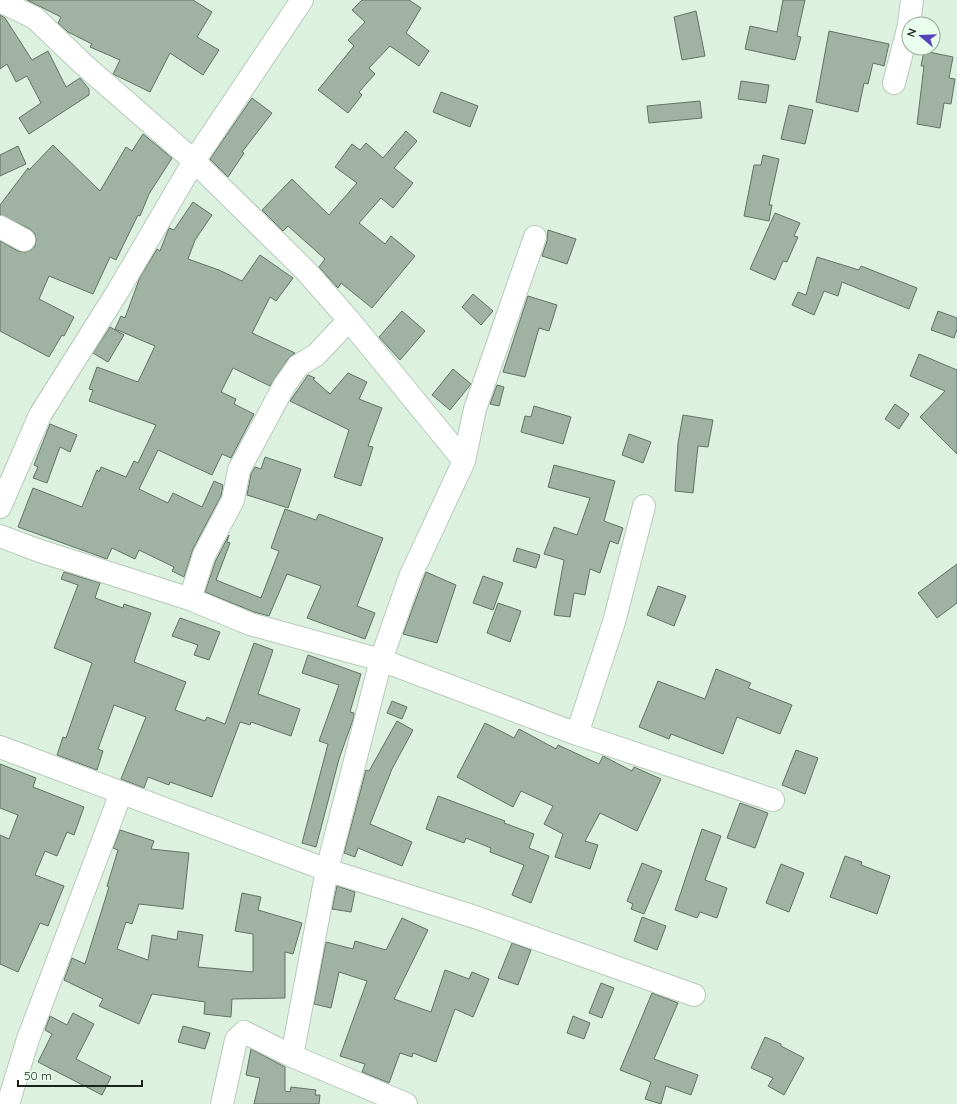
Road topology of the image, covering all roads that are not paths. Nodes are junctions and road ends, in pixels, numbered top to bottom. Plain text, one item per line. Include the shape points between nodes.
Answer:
1 (302, 0) edge
2 (912, 0) edge
3 (0, 1) edge
4 (910, 16) edge
5 (901, 55) edge
6 (894, 83) dead end
7 (194, 161) junction
8 (0, 226) edge
9 (535, 237) dead end
10 (24, 240) dead end
11 (349, 320) junction
12 (464, 461) junction
13 (644, 506) dead end
14 (0, 507) edge
15 (0, 536) edge
16 (190, 599) junction
17 (381, 660) junction
18 (577, 734) junction
19 (0, 747) edge
20 (121, 793) junction
21 (773, 800) dead end
22 (327, 870) junction
23 (694, 995) dead end
24 (292, 1056) junction
25 (8, 1104) edge
26 (222, 1104) edge
27 (406, 1104) edge

1 - 7 street
2 - 4 street
3 - 7 street via 35,18 83,64
5 - 6 street
7 - 11 street via 306,271
7 - 14 street via 118,291 40,415
8 - 10 street
9 - 12 street via 475,409
11 - 12 street
11 - 16 street via 316,354 298,366 284,386 239,470 233,500 204,555
12 - 17 street via 410,577
13 - 18 street via 614,622
15 - 16 street
16 - 17 street via 250,624
17 - 18 street
17 - 22 street
18 - 21 street
19 - 20 street
20 - 22 street
20 - 25 street via 28,1039
22 - 23 street via 475,917
22 - 24 street
24 - 26 street via 244,1032 236,1040
24 - 27 street

